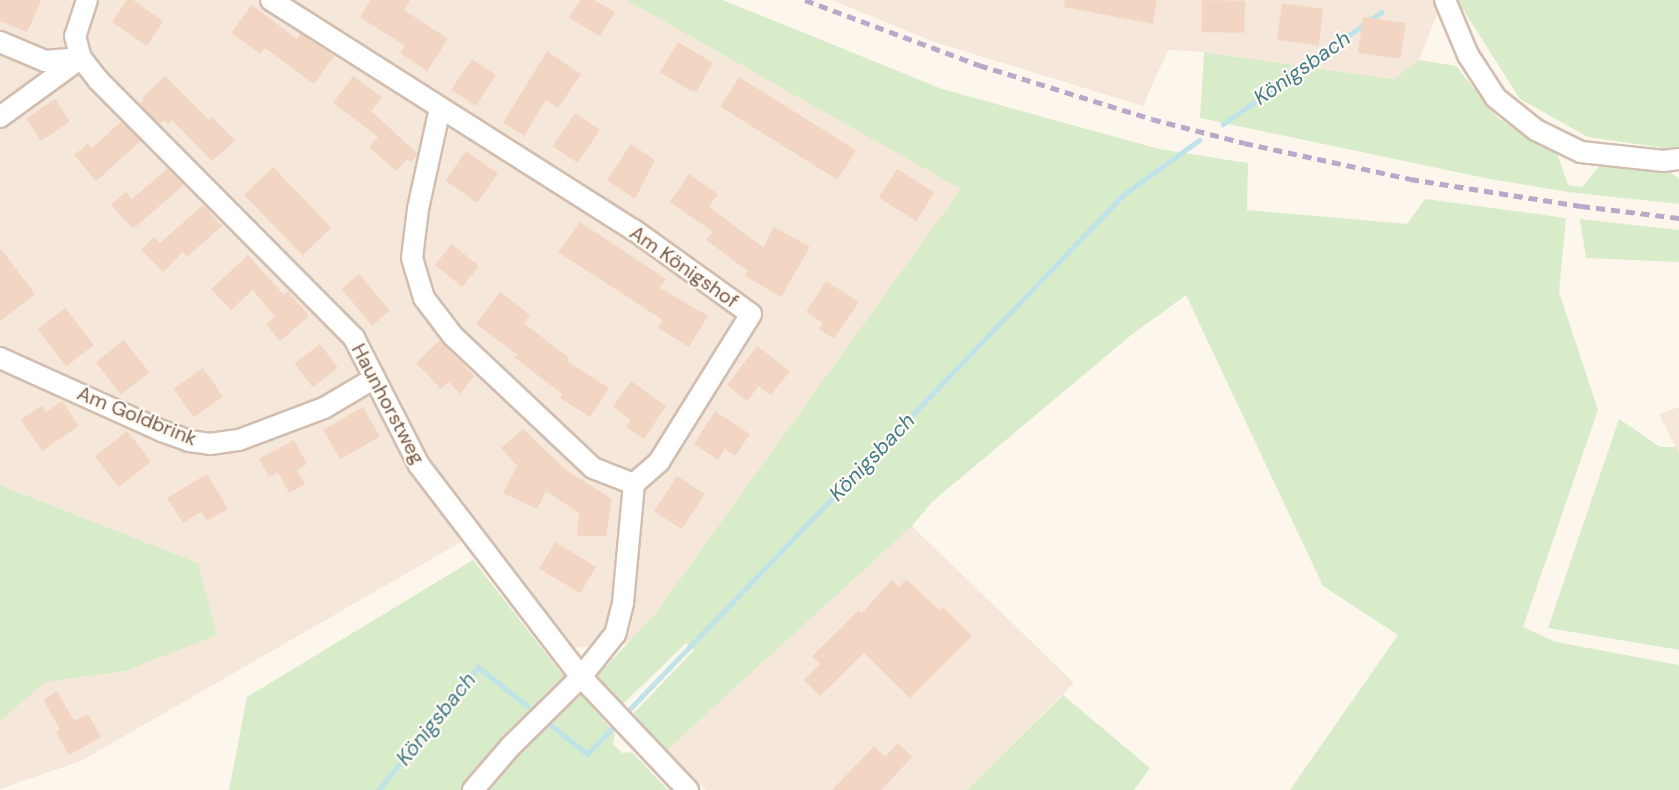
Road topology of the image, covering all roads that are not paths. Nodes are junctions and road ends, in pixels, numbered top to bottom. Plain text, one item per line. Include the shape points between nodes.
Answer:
1 (87, 0) edge
2 (271, 0) edge
3 (1445, 0) edge
4 (0, 42) edge
5 (81, 58) junction
6 (440, 108) junction
7 (0, 117) edge
8 (1679, 159) edge
9 (0, 358) edge
10 (373, 379) junction
11 (634, 484) junction
12 (581, 677) junction
13 (473, 790) edge
14 (688, 790) edge

1 - 5 street via 75,36
2 - 6 street, Am Königshof
3 - 8 street via 1468,55 1496,98 1536,130 1581,152 1664,161
4 - 5 street via 45,61
5 - 7 street
5 - 10 street, Haunhorstweg via 99,81 354,338
6 - 11 street via 418,209 412,258 424,298 453,336 593,468
6 - 11 street, Am Königshof via 634,230 751,314 659,462
9 - 10 street, Am Goldbrink via 162,431 210,444 240,440 324,408
10 - 12 street, Haunhorstweg via 419,465
11 - 12 street via 623,603 615,634
12 - 13 street
12 - 14 street, Haunhorstweg

